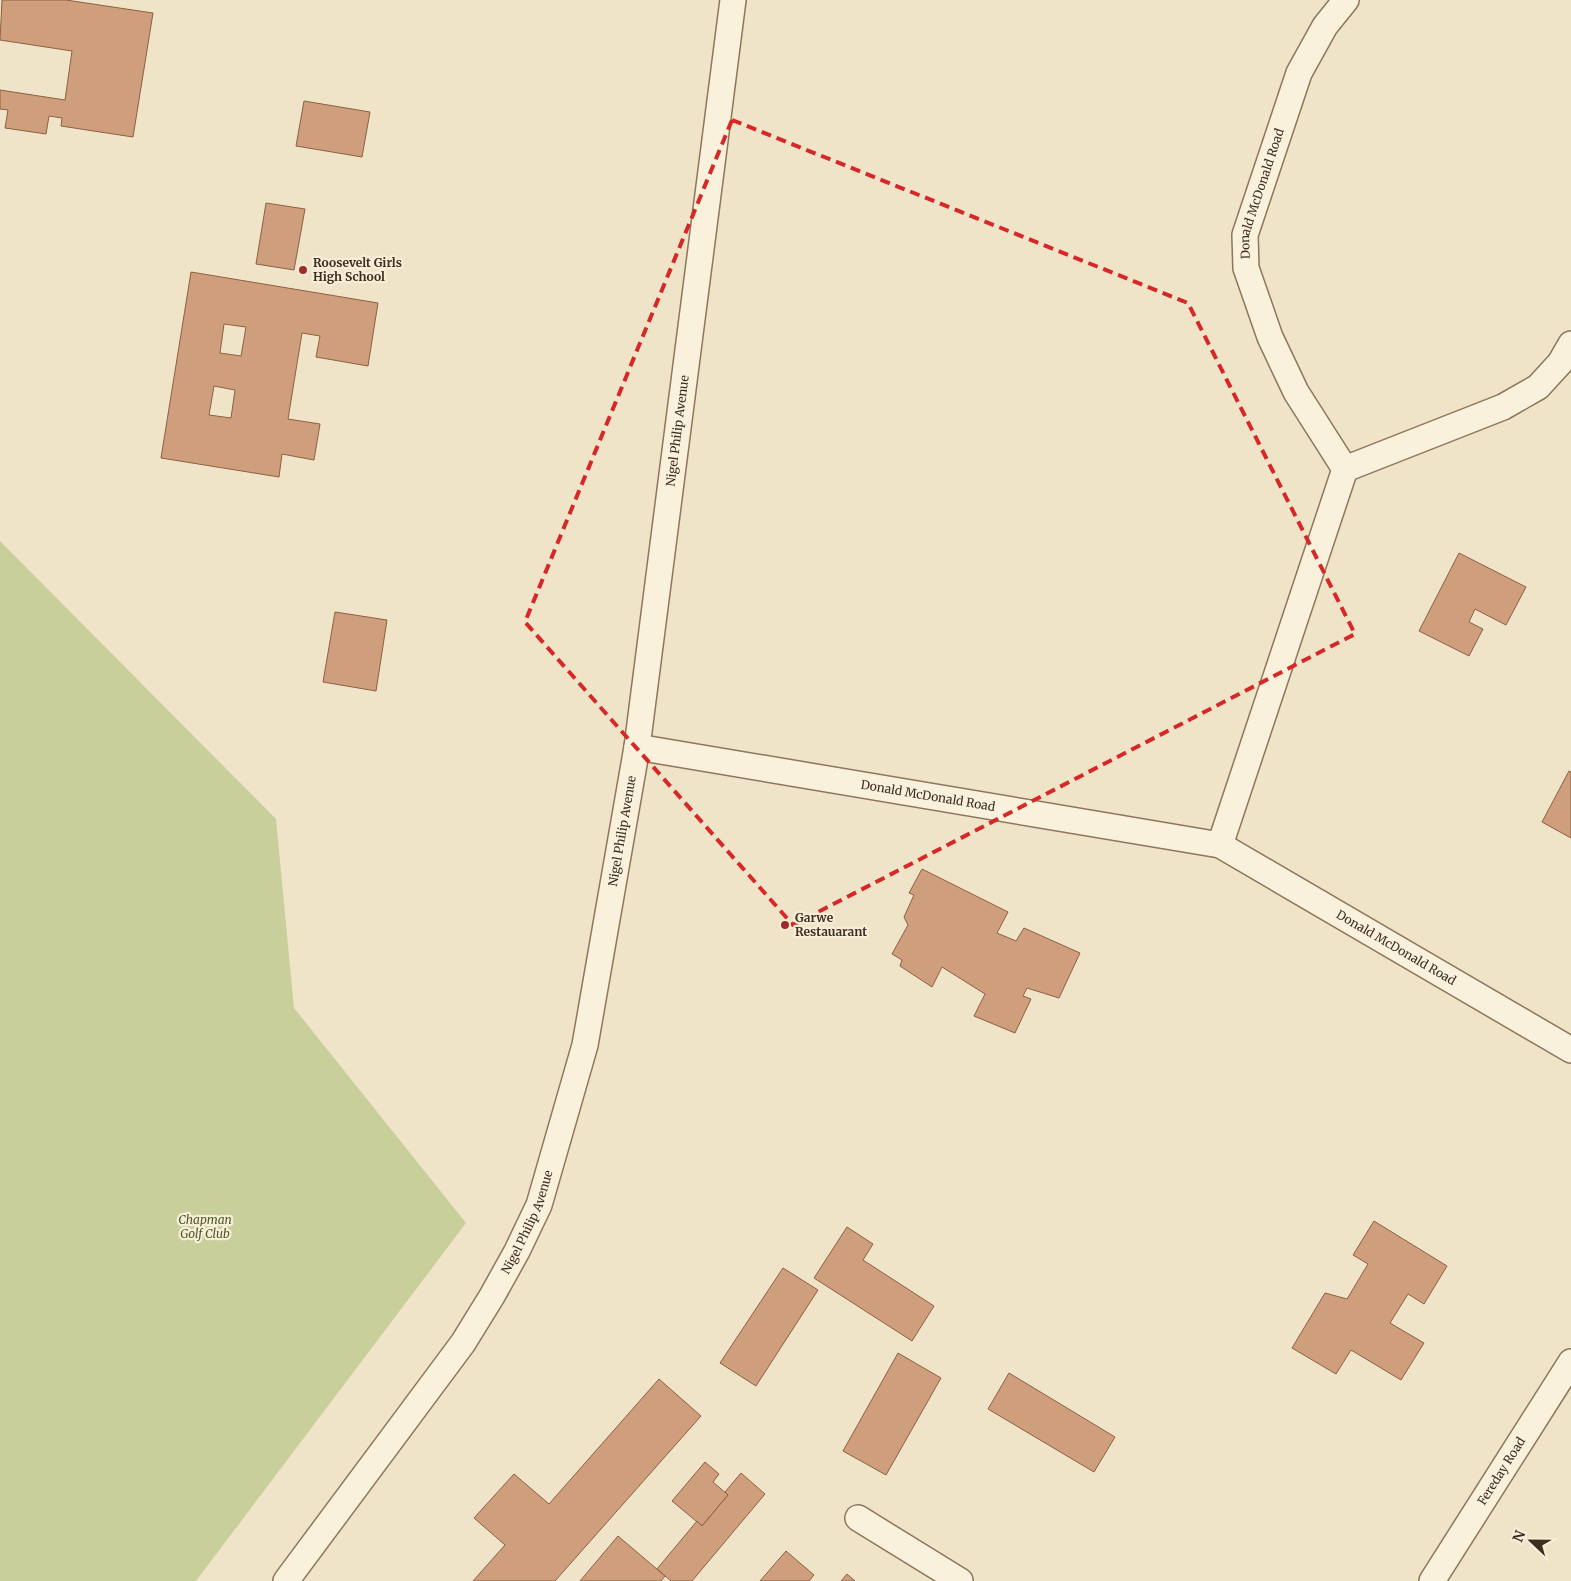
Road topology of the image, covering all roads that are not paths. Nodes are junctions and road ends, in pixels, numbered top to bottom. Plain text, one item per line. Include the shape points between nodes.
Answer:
1 (733, 0) edge
2 (1346, 0) edge
3 (1571, 344) edge
4 (1345, 469) junction
5 (637, 747) junction
6 (1220, 845) junction
7 (1571, 1050) edge
8 (1571, 1362) edge
9 (858, 1518) dead end
10 (286, 1581) edge
11 (960, 1581) edge
12 (1432, 1581) edge

1 - 5 street, Nigel Philip Avenue
2 - 4 street, Donald McDonald Road via 1325,26 1299,73 1245,235 1246,268 1270,338 1296,392
3 - 4 street via 1560,363 1538,387 1504,407
4 - 6 street
5 - 6 street, Donald McDonald Road
5 - 10 street, Nigel Philip Avenue via 585,1045 539,1205 513,1258 463,1343
6 - 7 street, Donald McDonald Road
8 - 12 street, Fereday Road
9 - 11 street

